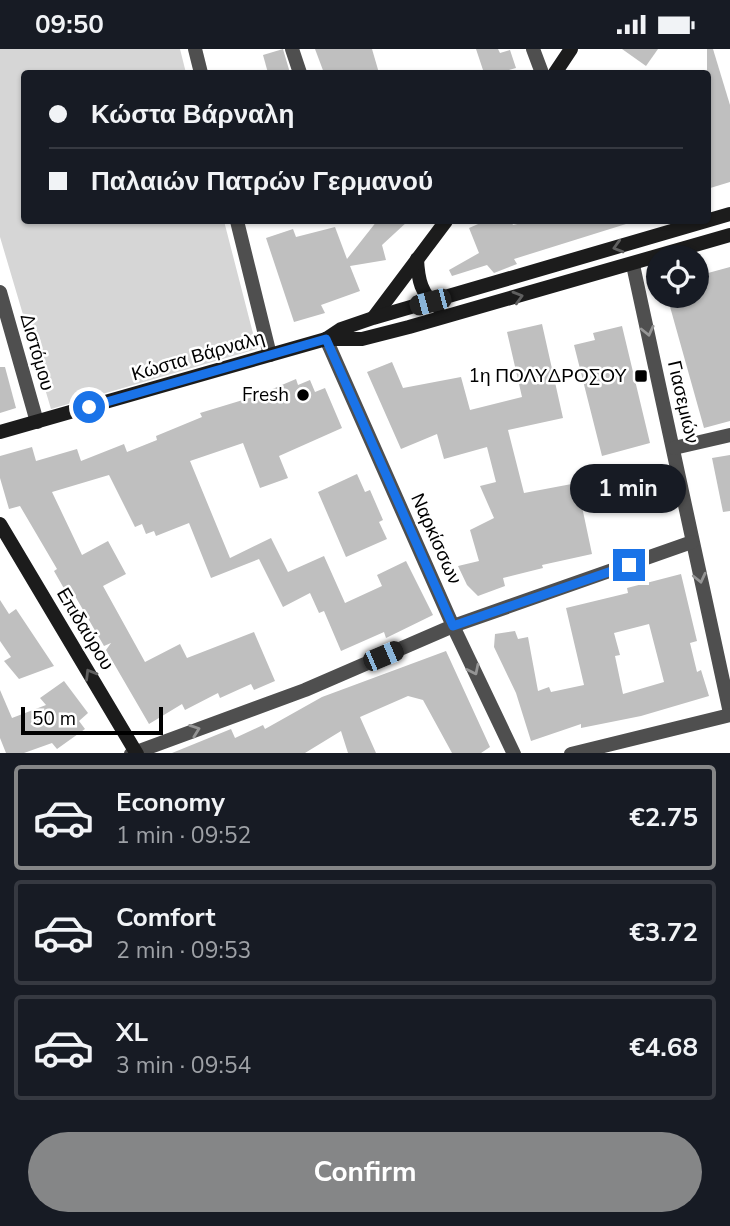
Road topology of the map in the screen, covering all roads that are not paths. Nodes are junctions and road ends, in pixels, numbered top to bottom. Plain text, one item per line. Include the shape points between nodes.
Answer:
1 (195, 49) edge
2 (292, 49) edge
3 (533, 49) edge
4 (571, 49) edge
5 (200, 70) edge
6 (299, 70) edge
7 (540, 70) edge
8 (557, 70) edge
9 (730, 214) edge
10 (711, 220) edge
11 (238, 224) edge
12 (444, 224) edge
13 (696, 224) edge
14 (730, 235) edge
15 (418, 259) junction
16 (633, 265) junction
17 (0, 292) edge
18 (430, 302) junction
19 (453, 315) junction
20 (373, 318) junction
21 (326, 339) junction
22 (270, 355) junction
23 (37, 422) junction
24 (0, 432) edge
25 (730, 435) edge
26 (674, 448) junction
27 (0, 524) edge
28 (692, 542) junction
29 (453, 626) junction
30 (730, 714) edge
31 (135, 753) edge
32 (514, 753) edge
33 (575, 753) edge

1 - 5 street
2 - 6 street
3 - 7 street
4 - 8 street
9 -> 10 street, Κώστα Βάρναλη
11 - 22 street
12 - 15 street
13 -> 18 street, Κώστα Βάρναλη
14 - 16 street, Κώστα Βάρναλη
15 - 18 street via 420,284
15 - 20 street
19 -> 16 street, Κώστα Βάρναλη
16 -> 26 street, Γιασεμιών
17 - 23 street, Διστόμου
18 - 19 street
18 - 20 street, Κώστα Βάρναλη
19 - 21 street, Κώστα Βάρναλη via 362,338
20 - 21 street, Κώστα Βάρναλη
21 - 22 street, Κώστα Βάρναλη
21 - 29 street, Ναρκίσσων
22 - 23 street, Κώστα Βάρναλη
23 - 24 street, Κώστα Βάρναλη
25 - 26 street
26 - 28 street, Γιασεμιών
31 -> 27 street, Επιδαύρου
28 - 29 street
28 -> 30 street, Γιασεμιών
31 -> 29 street via 305,690
29 -> 32 street, Ναρκίσσων
30 - 33 street

